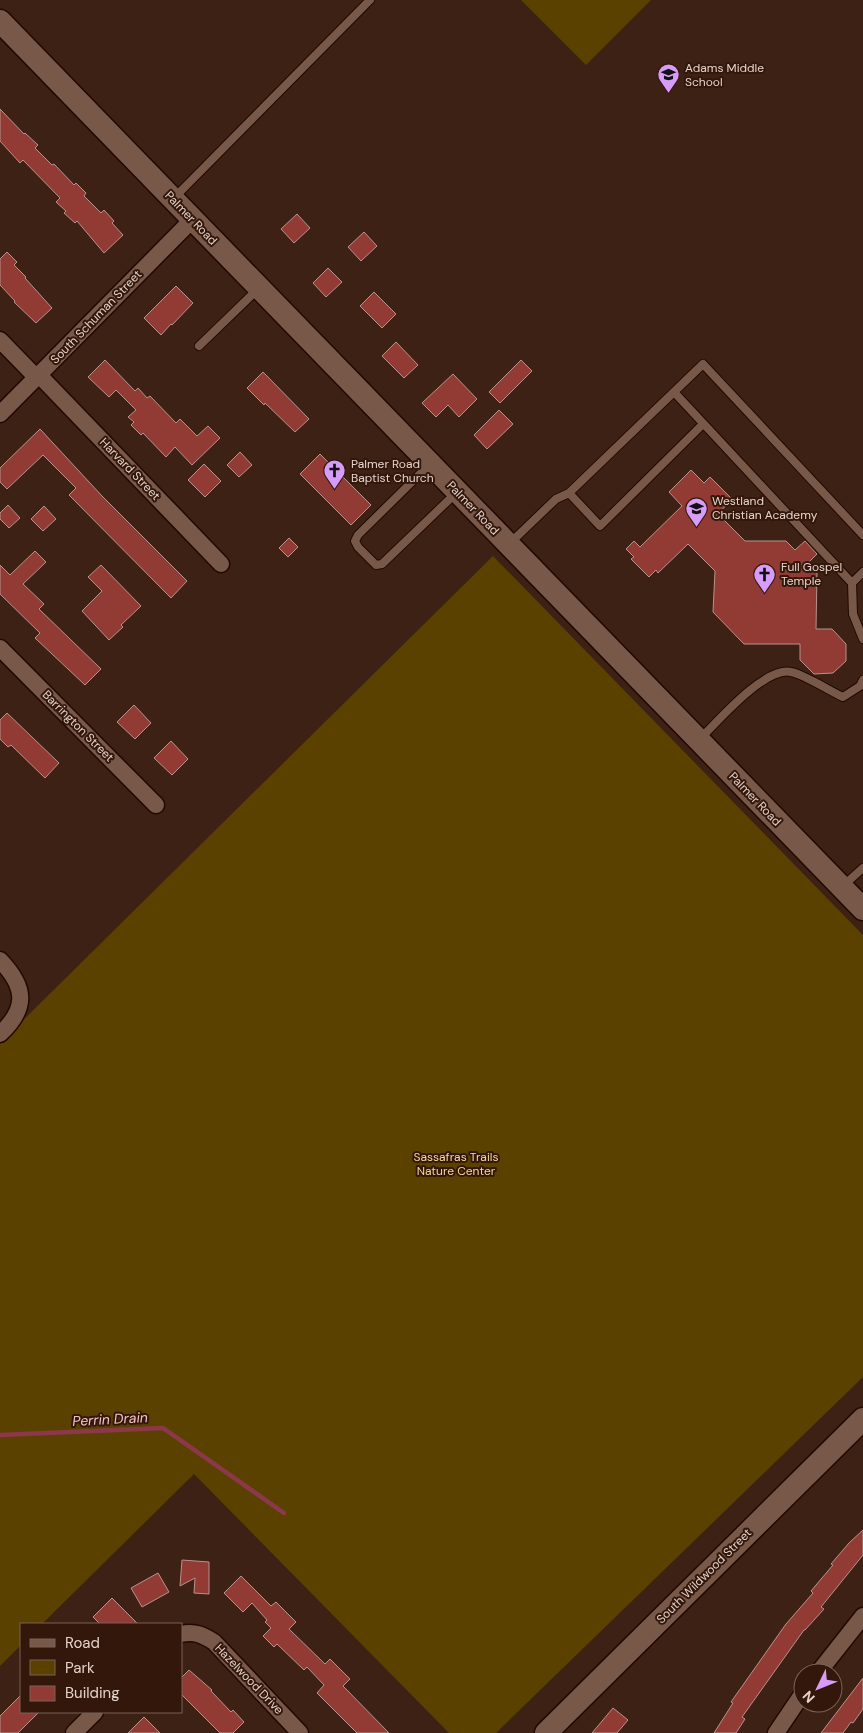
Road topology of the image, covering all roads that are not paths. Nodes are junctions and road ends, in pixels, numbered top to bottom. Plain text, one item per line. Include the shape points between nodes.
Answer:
1 (370, 0) edge
2 (0, 21) edge
3 (172, 199) junction
4 (192, 220) junction
5 (259, 288) junction
6 (0, 340) edge
7 (199, 346) dead end
8 (37, 376) junction
9 (674, 392) junction
10 (0, 414) edge
11 (704, 424) junction
12 (430, 464) junction
13 (457, 492) junction
14 (569, 493) junction
15 (863, 535) edge
16 (508, 544) junction
17 (221, 564) dead end
18 (863, 572) edge
19 (852, 583) junction
20 (863, 639) edge
21 (0, 648) edge
22 (863, 680) edge
23 (699, 740) junction
24 (156, 805) dead end
25 (863, 868) edge
26 (841, 887) junction
27 (863, 910) edge
28 (0, 960) edge
29 (0, 1034) edge
30 (863, 1419) edge
31 (863, 1616) edge
32 (187, 1633) edge
33 (826, 1663) edge
34 (793, 1708) edge
35 (94, 1713) edge
36 (547, 1732) edge
37 (74, 1733) edge
38 (300, 1733) edge
39 (776, 1733) edge

1 - 3 lane
2 - 3 street, Palmer Road
3 - 4 street, Palmer Road
4 - 5 street, Palmer Road
4 - 8 street, South Schuman Street
5 - 7 lane
5 - 12 street, Palmer Road
6 - 8 street, Harvard Street
8 - 10 street, South Schuman Street
8 - 17 street, Harvard Street
9 - 11 lane
9 - 14 lane
9 - 15 lane via 702,364
11 - 14 lane via 600,526
11 - 19 lane
12 - 13 street, Palmer Road
12 - 13 lane via 358,535 355,540 364,553 376,565 382,564
13 - 16 street, Palmer Road
14 - 16 lane via 556,499
16 - 23 street, Palmer Road
18 - 19 lane
19 - 20 lane via 853,614
21 - 24 street, Barrington Street
22 - 23 lane via 860,686 842,697 790,671 778,674 756,684
23 - 26 street, Palmer Road
25 - 26 lane
26 - 27 street, Palmer Road
28 - 29 street via 16,978 20,996 17,1015
30 - 36 street, South Wildwood Street
31 - 33 street
32 - 38 street, Hazelwood Drive via 210,1639 227,1654
34 - 39 street
35 - 37 street

